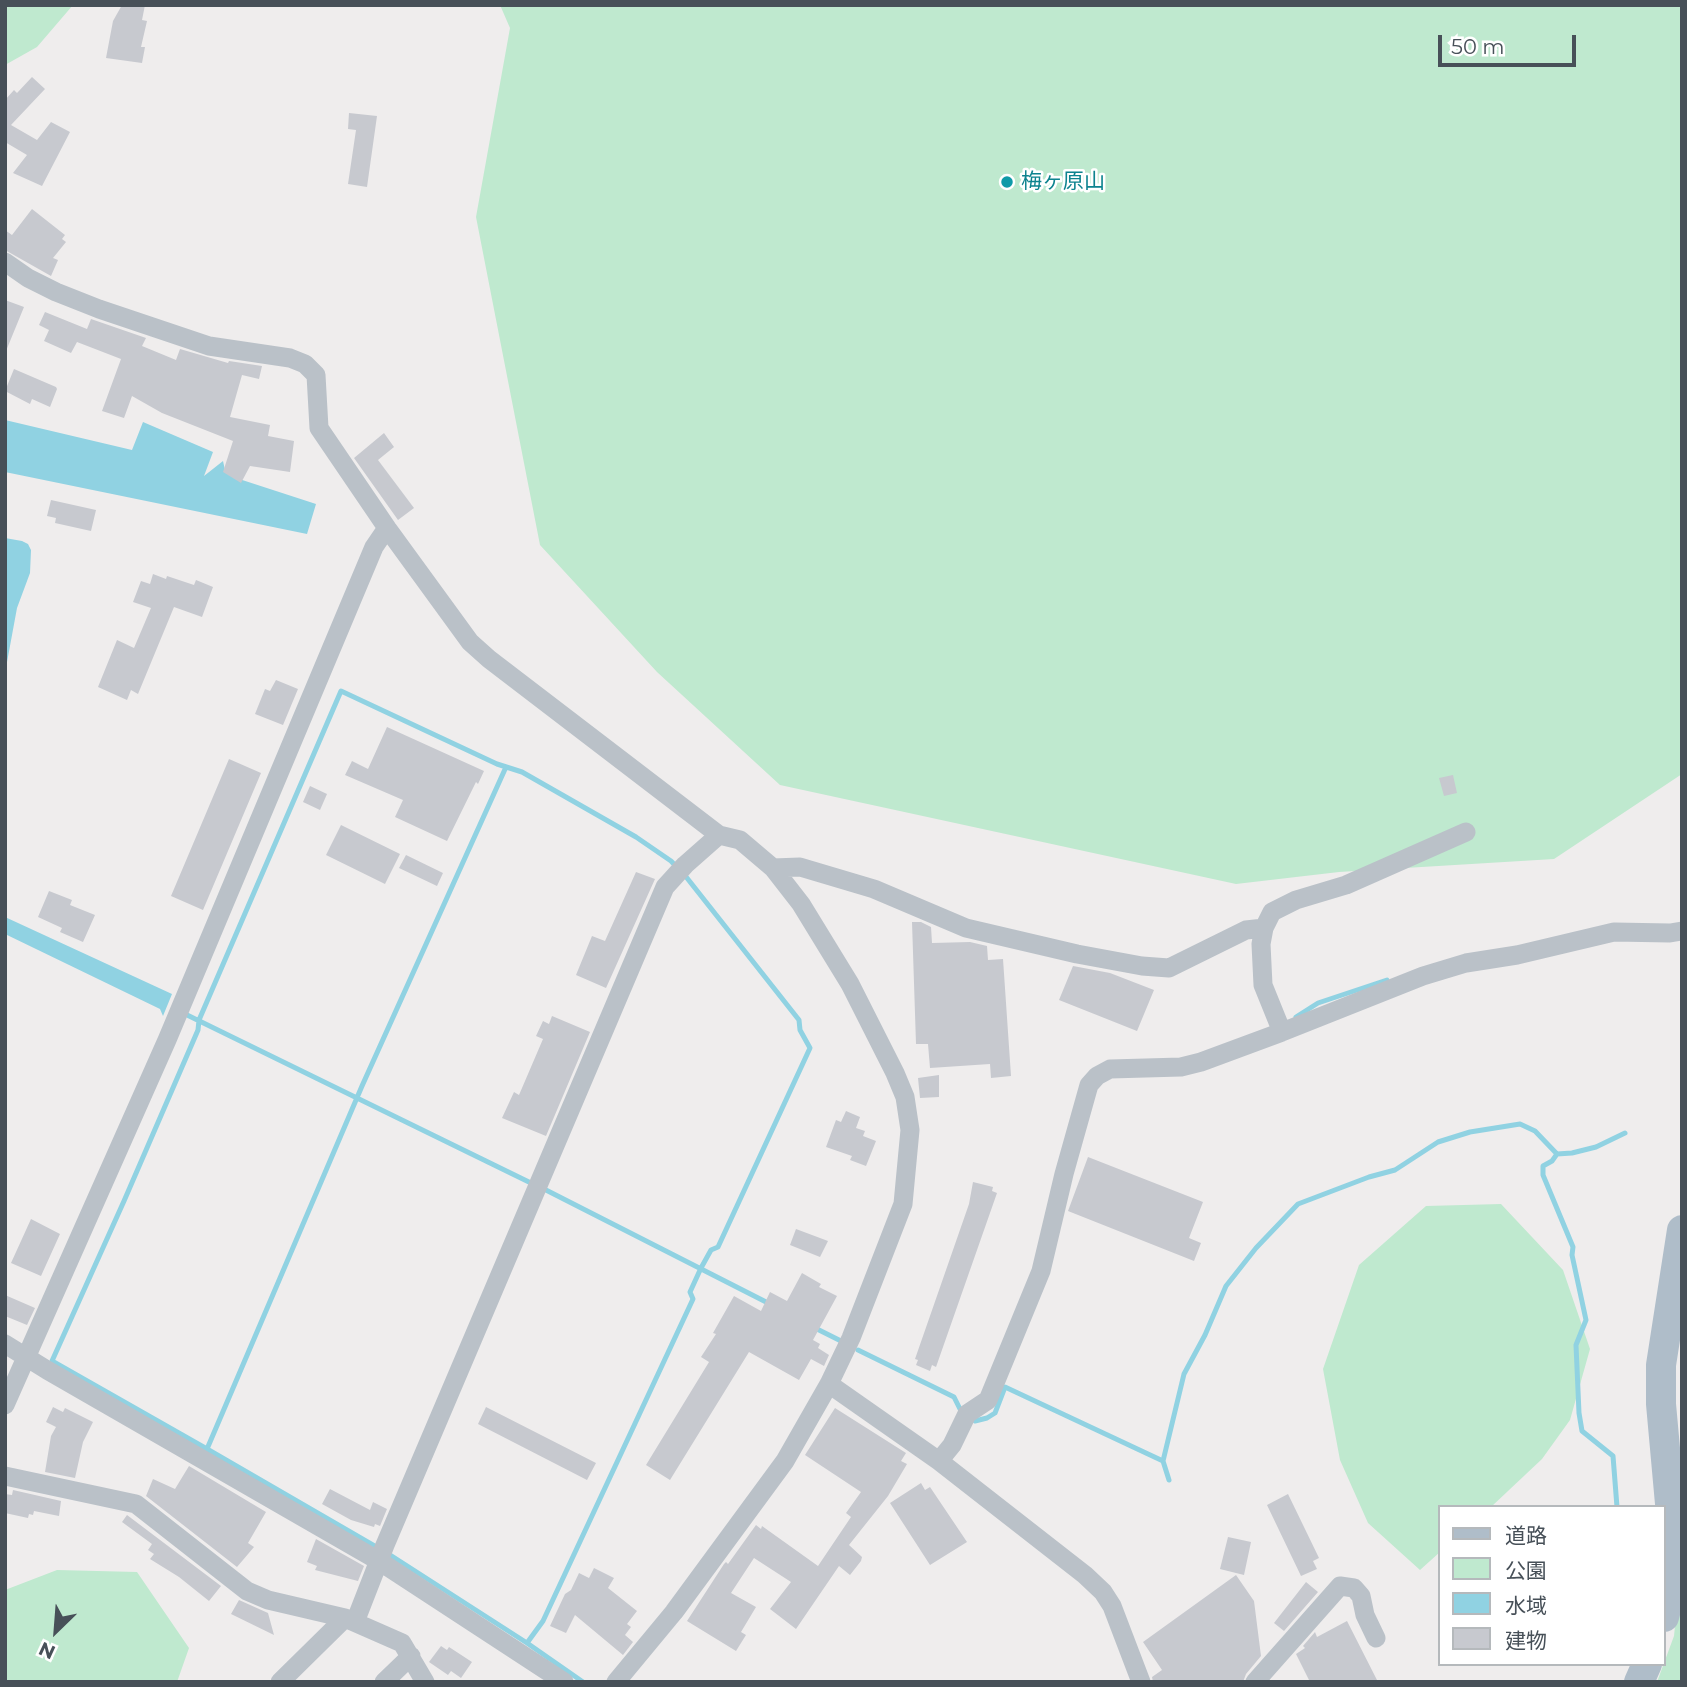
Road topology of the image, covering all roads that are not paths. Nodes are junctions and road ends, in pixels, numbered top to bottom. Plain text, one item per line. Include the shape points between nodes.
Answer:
1 (5, 262) edge
2 (387, 528) junction
3 (1466, 832) dead end
4 (719, 835) junction
5 (773, 868) junction
6 (1264, 928) junction
7 (1682, 930) edge
8 (1282, 1032) junction
9 (1682, 1230) edge
10 (5, 1344) edge
11 (28, 1358) junction
12 (829, 1384) junction
13 (5, 1405) edge
14 (939, 1461) junction
15 (5, 1476) edge
16 (1678, 1544) edge
17 (382, 1554) junction
18 (1666, 1609) edge
19 (350, 1620) junction
20 (1376, 1638) dead end
21 (411, 1656) junction
22 (1646, 1666) edge
23 (280, 1682) edge
24 (384, 1682) edge
25 (425, 1682) edge
26 (564, 1682) edge
27 (616, 1682) edge
28 (1141, 1682) edge
29 (1255, 1682) edge
30 (1639, 1682) edge

1 - 2 street via 55,292 99,309 209,346 305,364 316,375 319,428
2 - 4 street via 470,642
2 - 11 street via 374,547
3 - 6 street via 1346,885 1296,900 1272,912
4 - 5 street via 740,840
4 - 17 street via 665,887
5 - 6 street via 800,867 862,886 966,928 1142,966 1168,968 1247,930
5 - 12 street via 850,984 905,1097 910,1130 903,1204
6 - 8 street via 1263,985
7 - 8 street via 1614,932 1517,956 1466,963
8 - 14 street via 1181,1067 1110,1069 1089,1086 1041,1271 988,1400 967,1414
9 - 16 main road via 1661,1365 1661,1404
10 - 11 street
11 - 13 street
11 - 17 street
12 - 14 street
12 - 27 street via 765,1489
14 - 28 street via 1103,1591 1120,1622
15 - 19 street via 135,1504 247,1591
16 - 18 main road
17 - 19 street
17 - 26 street
19 - 21 street via 402,1643
19 - 23 street
20 - 29 street via 1361,1596 1354,1588 1340,1586
21 - 24 street
21 - 25 street
22 - 30 main road

